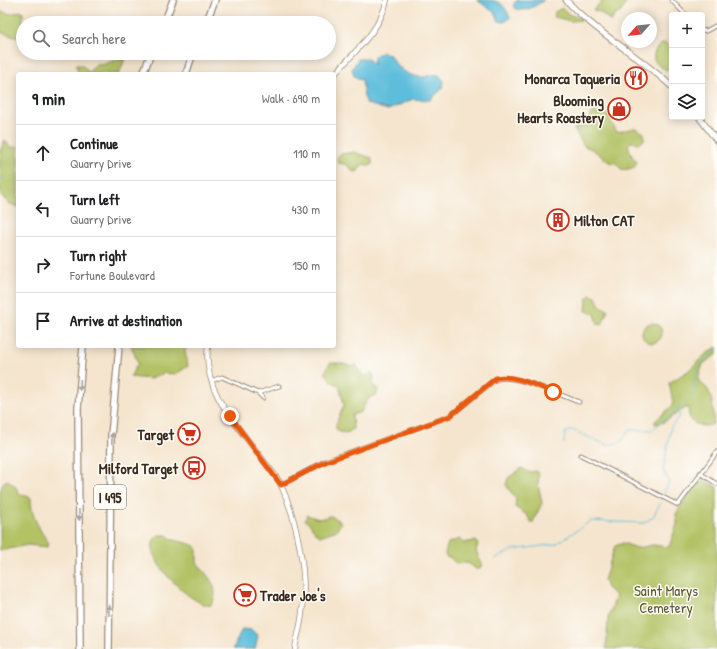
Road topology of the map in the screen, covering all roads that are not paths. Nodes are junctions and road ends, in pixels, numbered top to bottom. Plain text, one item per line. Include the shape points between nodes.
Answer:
1 (173, 0) edge
2 (215, 0) edge
3 (387, 0) edge
4 (566, 0) edge
5 (671, 0) edge
6 (683, 12) edge
7 (167, 16) edge
8 (209, 16) edge
9 (717, 25) edge
10 (705, 30) edge
11 (148, 60) edge
12 (191, 60) edge
13 (144, 72) edge
14 (187, 72) edge
15 (336, 73) edge
16 (669, 84) edge
17 (702, 120) edge
18 (717, 141) edge
19 (83, 348) edge
20 (119, 348) edge
21 (208, 348) edge
22 (211, 381) junction
23 (279, 386) dead end
24 (258, 393) junction
25 (263, 398) dead end
26 (579, 402) dead end
27 (717, 452) edge
28 (581, 455) dead end
29 (700, 473) junction
30 (717, 484) edge
31 (281, 485) junction
32 (80, 649) edge
33 (108, 649) edge
34 (295, 649) edge

1 - 7 highway
2 - 8 highway
3 - 15 main road via 374,31
4 - 16 main road via 586,19
5 - 6 street
9 - 10 street
11 - 13 highway
12 - 14 highway
17 - 18 main road
19 -> 32 highway, I 495 via 78,408
33 -> 20 highway, I 495 via 112,436
21 - 22 main road via 207,366
22 - 24 street via 222,377
22 - 31 main road via 222,406
23 - 24 street
24 - 25 street
26 - 31 street via 525,382 500,378 450,416 325,462
27 - 29 street
28 - 29 street via 678,505
29 - 30 street
31 - 34 main road via 293,514 301,558 302,613

